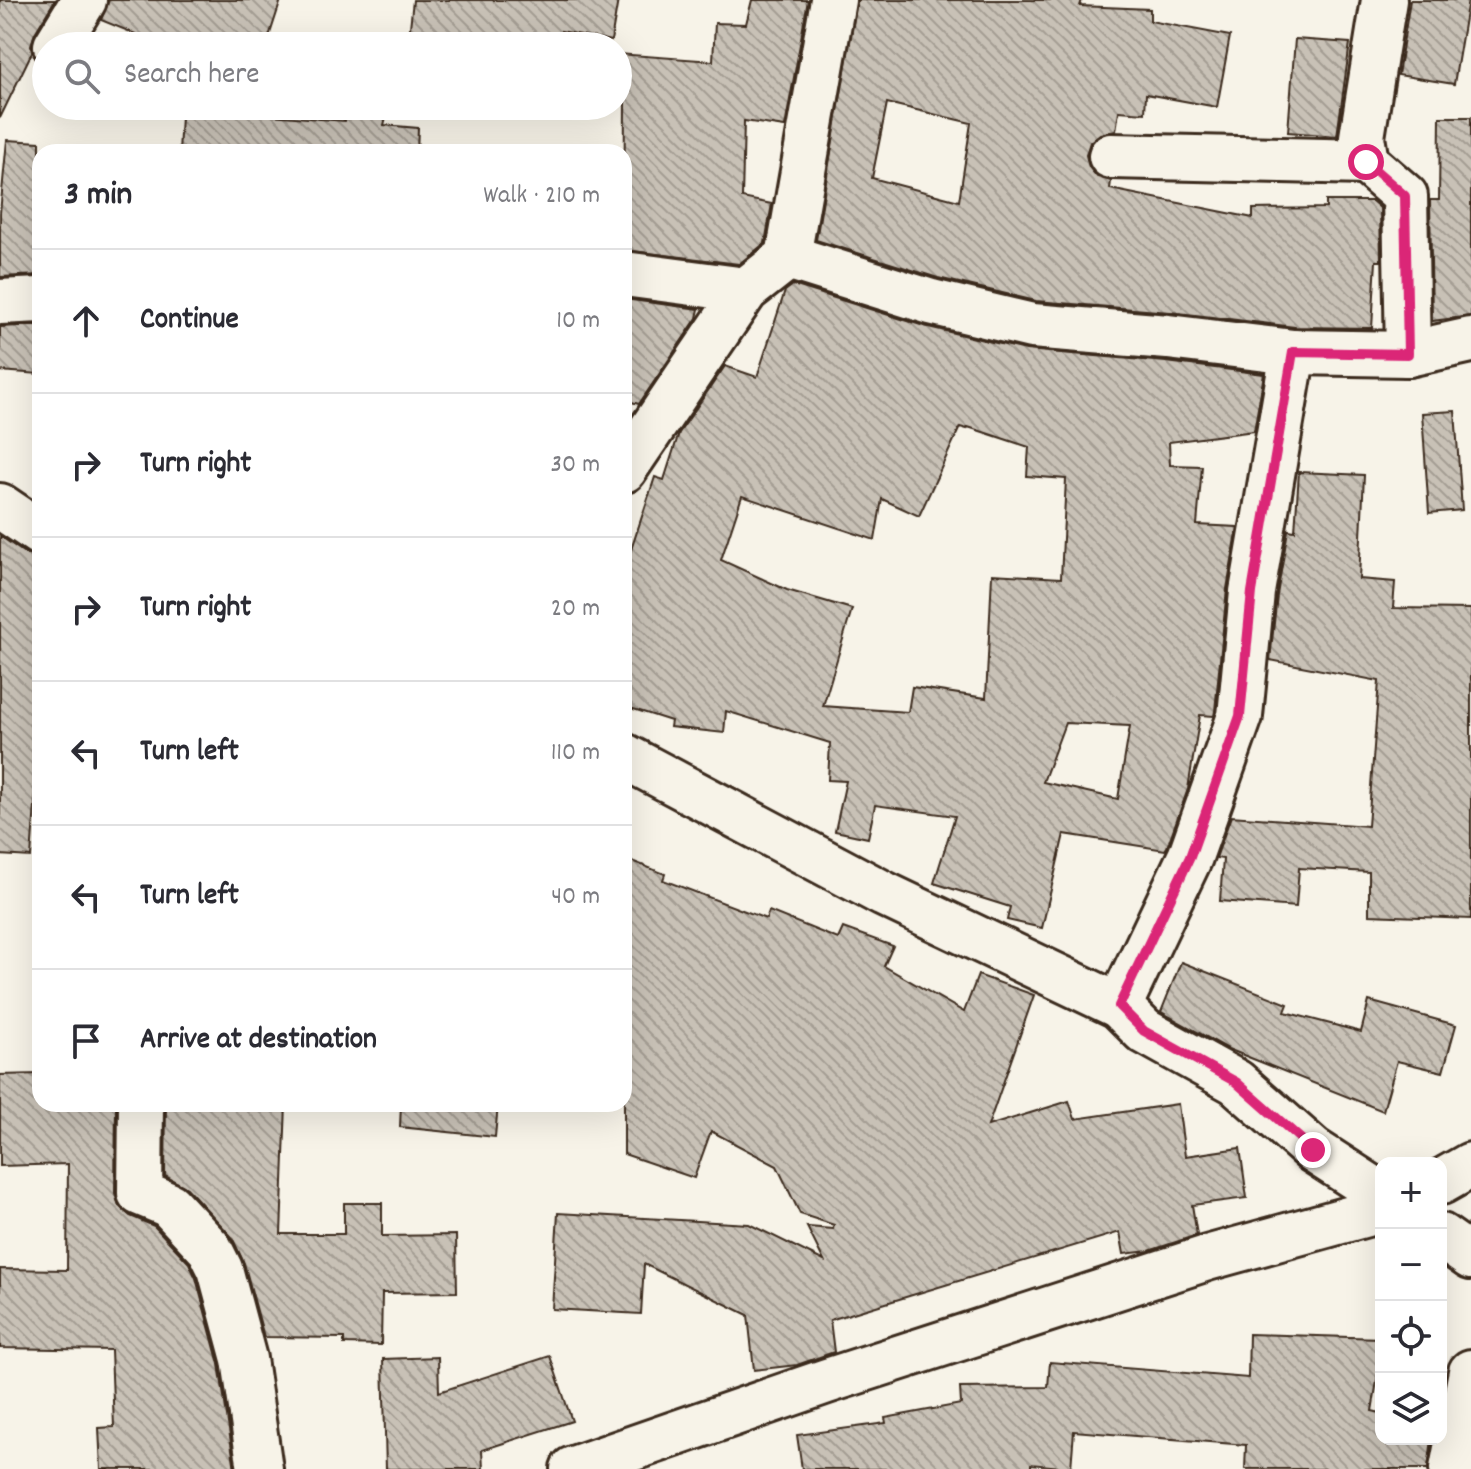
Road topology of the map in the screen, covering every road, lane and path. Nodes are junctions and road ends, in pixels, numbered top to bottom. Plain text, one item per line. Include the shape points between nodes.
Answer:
1 (84, 0) edge
2 (833, 0) edge
3 (1375, 1) edge
4 (64, 32) edge
5 (1111, 156) dead end
6 (1366, 162) junction
7 (788, 257) junction
8 (632, 275) edge
9 (746, 290) junction
10 (32, 300) edge
11 (0, 302) edge
12 (1471, 340) edge
13 (1293, 352) junction
14 (1408, 354) junction
15 (632, 458) edge
16 (0, 506) edge
17 (32, 528) edge
18 (632, 760) edge
19 (1119, 1006) junction
20 (141, 1112) edge
21 (1471, 1165) edge
22 (1447, 1179) edge
23 (1375, 1190) edge
24 (1375, 1212) edge
25 (1447, 1240) edge
26 (1471, 1257) edge
27 (1471, 1372) edge
28 (260, 1469) edge
29 (573, 1469) edge
30 (1452, 1469) edge

1 - 4 street
2 - 7 street
3 - 6 street via 1362,137
5 - 6 street
6 - 14 street via 1405,196
7 - 9 street
7 - 13 street via 931,302 1032,326
8 - 9 street
9 - 15 street
10 - 11 street
12 - 14 street
13 - 14 street
13 - 19 street via 1252,592 1240,716 1190,857
16 - 17 street
18 - 19 street via 884,894
19 - 23 street via 1144,1031 1236,1082 1313,1150
20 - 28 street via 140,1193 169,1205 210,1249 220,1269 244,1359
21 - 22 street
24 - 29 street via 1192,1263
25 - 26 street
27 - 30 street

